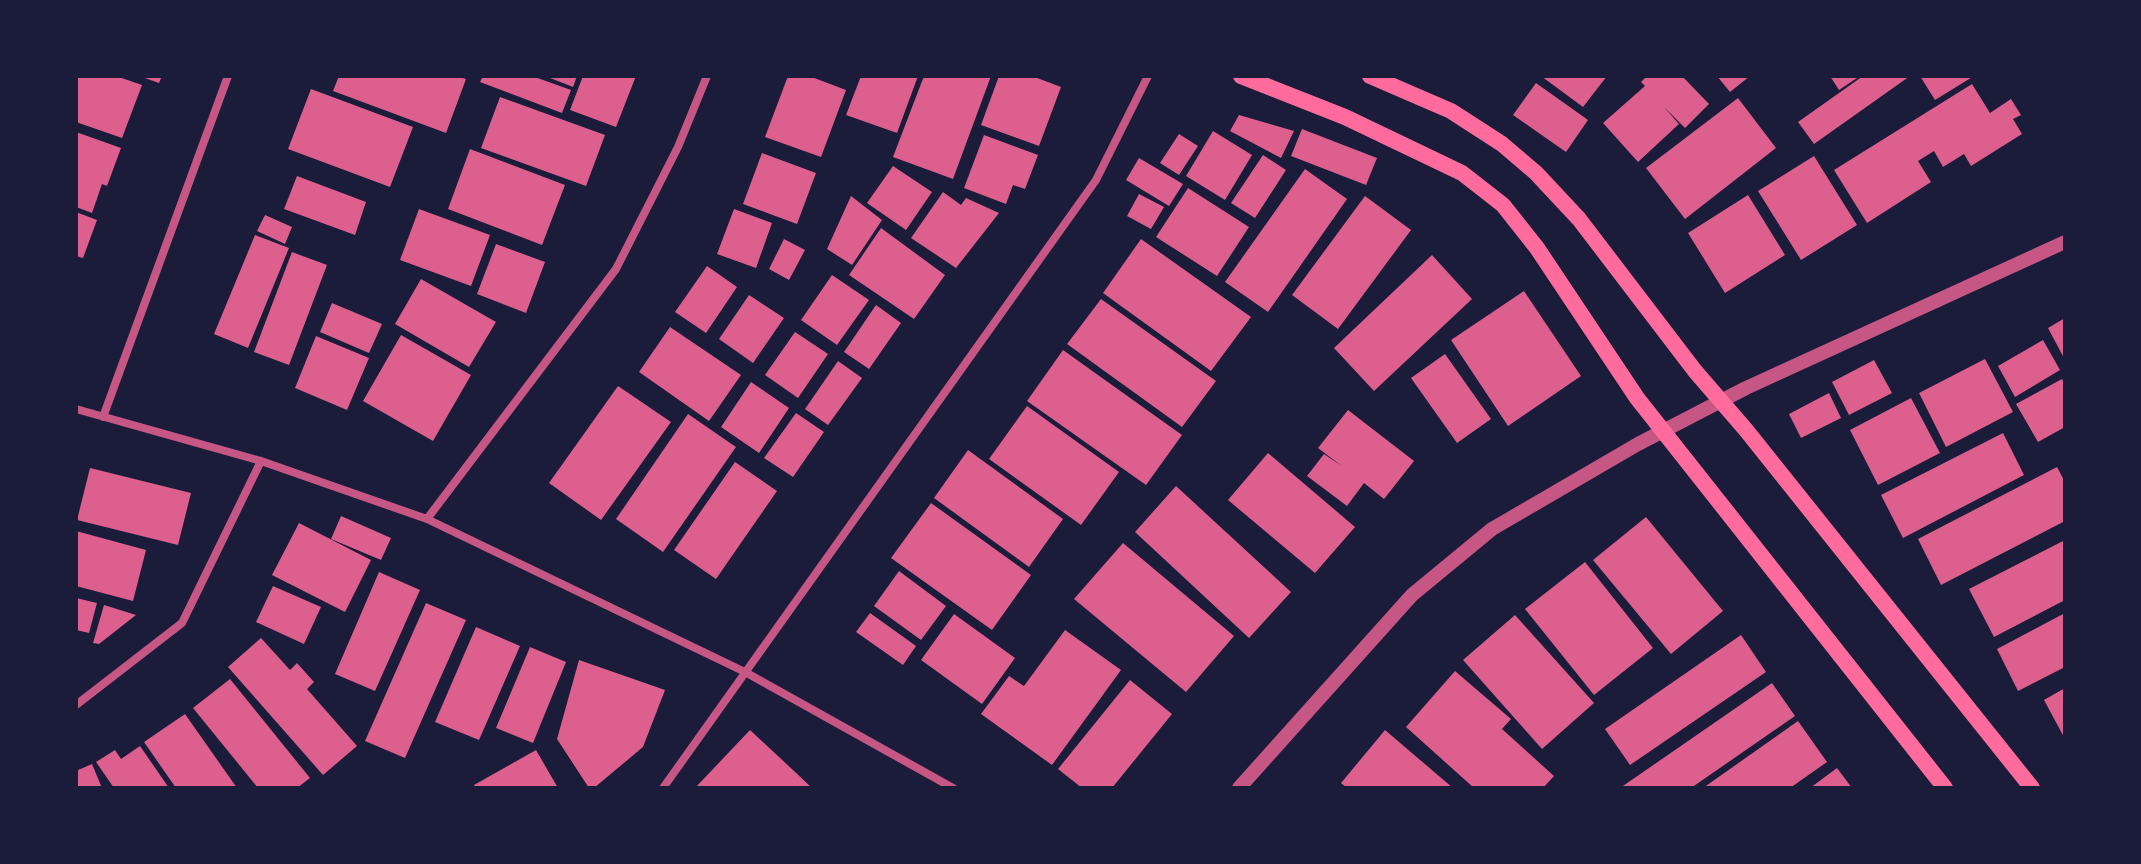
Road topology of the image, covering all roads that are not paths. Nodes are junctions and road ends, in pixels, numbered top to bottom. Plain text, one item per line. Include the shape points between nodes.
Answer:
1 (228, 76) edge
2 (707, 76) edge
3 (1148, 76) edge
4 (1241, 76) edge
5 (1370, 76) edge
6 (2065, 242) edge
7 (1721, 401) junction
8 (76, 409) edge
9 (103, 417) junction
10 (1664, 431) junction
11 (261, 461) junction
12 (427, 519) junction
13 (745, 672) junction
14 (76, 705) edge
15 (663, 788) edge
16 (953, 788) edge
17 (1239, 788) edge
18 (1945, 788) edge
19 (2032, 788) edge

1 - 9 street
2 - 12 street via 678,147 616,269
3 - 13 street via 1096,180
4 - 10 main road via 1345,117 1462,173 1503,205
5 - 7 main road via 1451,111 1536,173 1579,219
6 - 7 street
7 - 10 street
7 - 19 main road
8 - 9 street
9 - 11 street
10 - 17 street via 1492,529 1412,595
10 - 18 main road
11 - 12 street
11 - 14 street via 182,623
12 - 13 street
13 - 15 street
13 - 16 street

